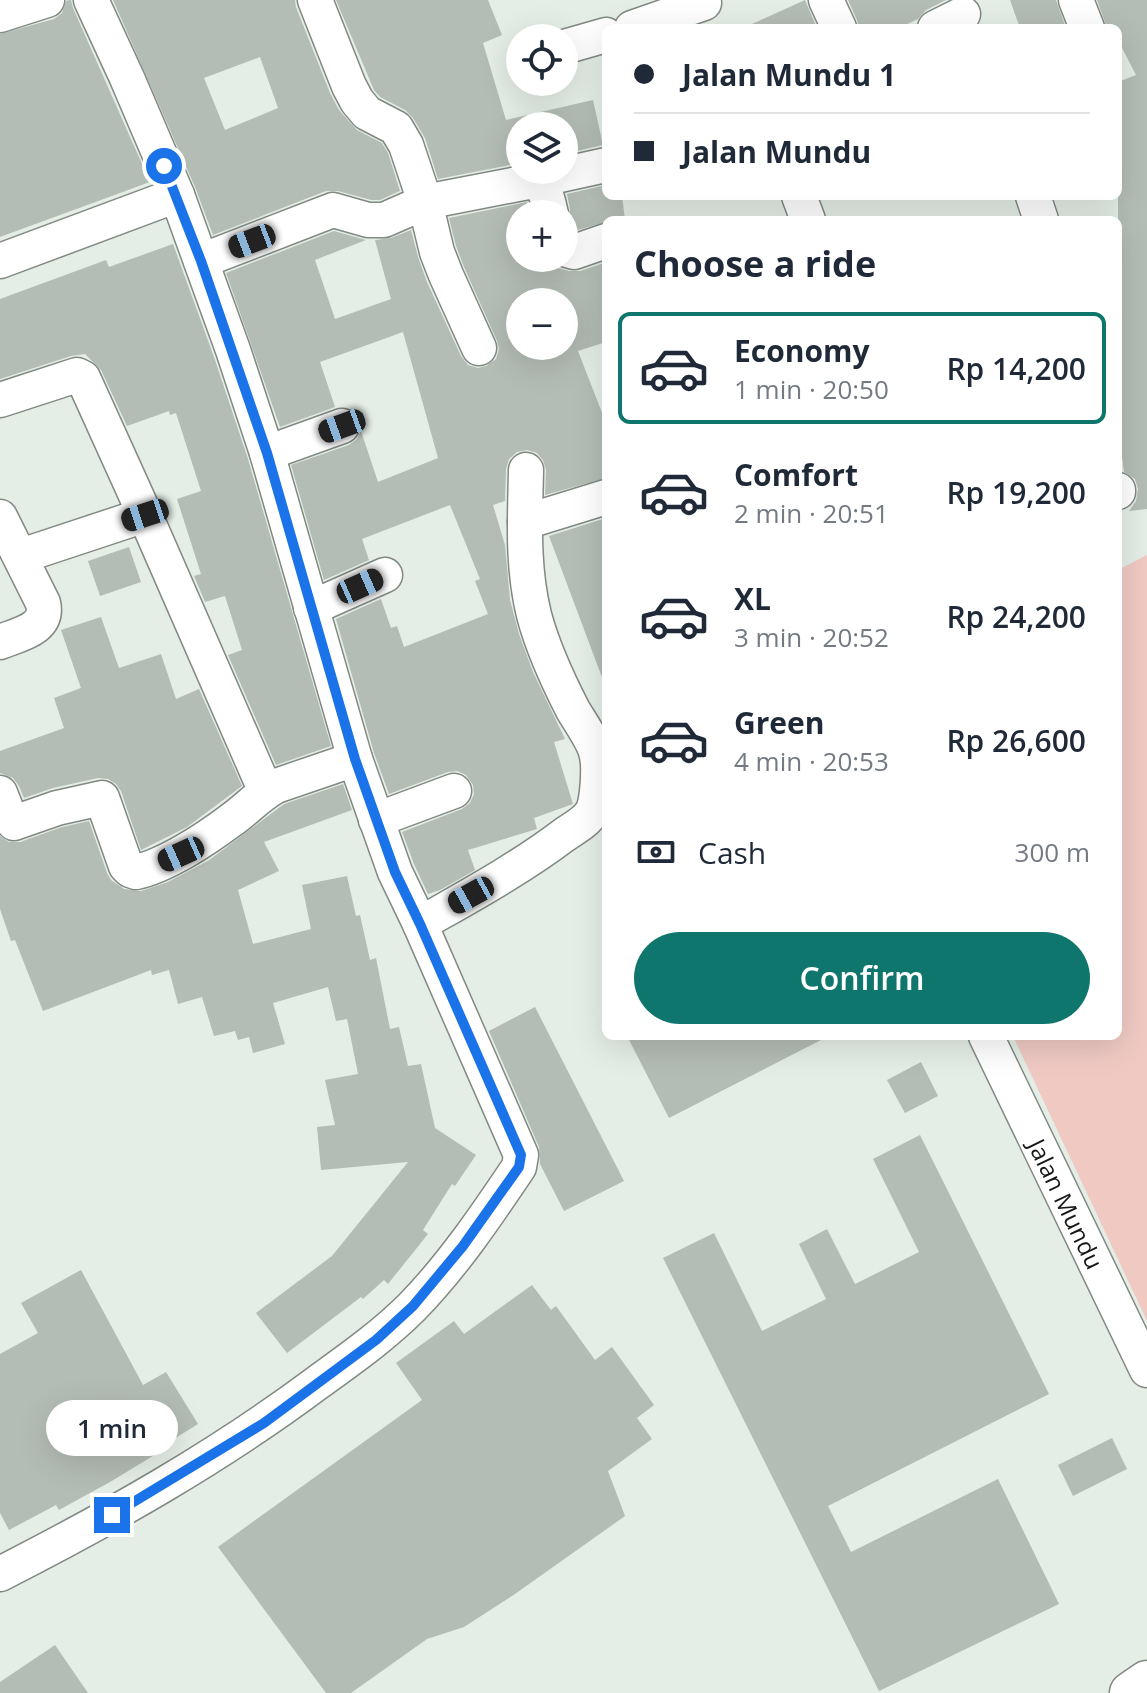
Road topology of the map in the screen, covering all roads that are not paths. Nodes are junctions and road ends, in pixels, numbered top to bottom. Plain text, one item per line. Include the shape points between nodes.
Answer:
1 (45, 0) edge
2 (91, 0) edge
3 (315, 0) edge
4 (826, 0) edge
5 (1076, 0) edge
6 (707, 1) edge
7 (0, 15) edge
8 (643, 24) edge
9 (837, 24) edge
10 (1085, 24) edge
11 (602, 36) edge
12 (578, 43) edge
13 (602, 166) edge
14 (578, 171) edge
15 (518, 184) edge
16 (177, 195) junction
17 (425, 202) junction
18 (602, 242) edge
19 (578, 251) edge
20 (0, 261) edge
21 (201, 261) junction
22 (479, 348) dead end
23 (0, 400) edge
24 (342, 426) dead end
25 (267, 453) junction
26 (526, 470) dead end
27 (602, 498) edge
28 (145, 515) junction
29 (0, 517) edge
30 (525, 522) junction
31 (21, 556) junction
32 (385, 575) dead end
33 (311, 608) junction
34 (0, 642) edge
35 (601, 749) edge
36 (355, 759) junction
37 (454, 791) dead end
38 (266, 792) junction
39 (0, 793) edge
40 (376, 820) junction
41 (420, 924) junction
42 (988, 1040) edge
43 (1147, 1370) edge
44 (0, 1574) edge
45 (1147, 1682) edge
46 (1131, 1693) edge

1 - 7 street
2 - 16 street
3 - 17 street via 357,101 367,113 396,128
4 - 9 street
5 - 10 street
6 - 8 street
11 - 12 street
13 - 14 street
15 - 17 street
16 - 20 street
16 - 21 street
17 - 21 street via 384,220 333,210
17 - 22 street via 441,263
18 - 19 street
21 - 25 street
23 - 28 street via 77,375 83,378
24 - 25 street
25 - 33 street
26 - 30 street
27 - 30 street
28 - 31 street
28 - 38 street
29 - 31 street
30 - 35 street via 527,581 544,648 558,681
31 - 34 street via 45,611 33,629
32 - 33 street
33 - 36 street
35 - 41 street via 597,798 585,820 496,881
36 - 38 street
36 - 40 street
37 - 40 street
38 - 39 street via 181,854 136,872 126,866 102,798 14,823
40 - 41 street
41 - 44 street via 513,1133 521,1155 519,1167 463,1246 413,1306 376,1340 264,1423 86,1530
42 - 43 street, Jalan Mundu
45 - 46 street

